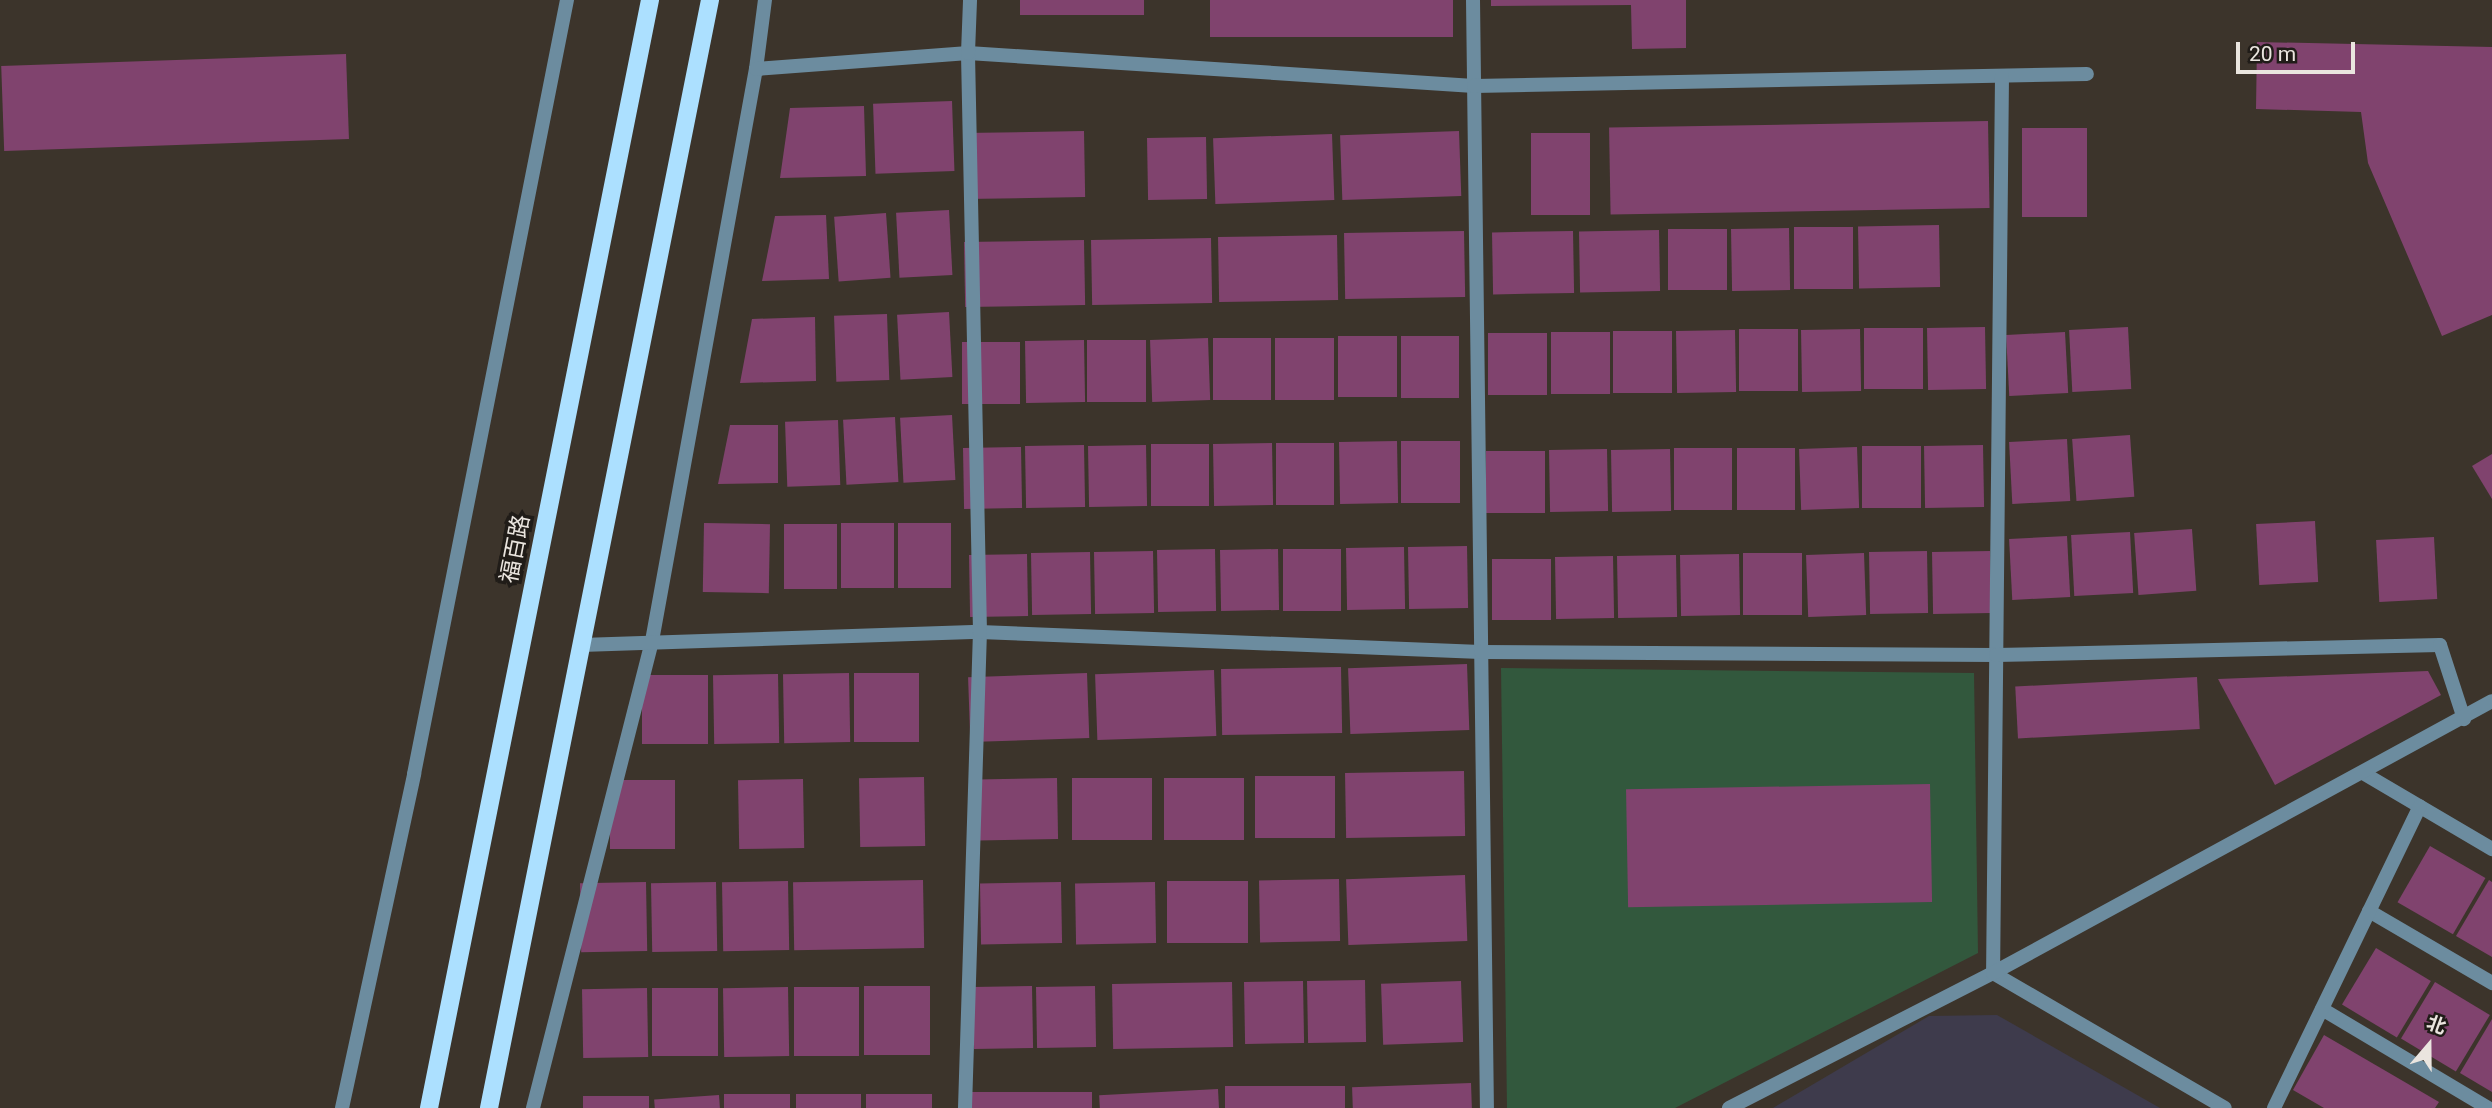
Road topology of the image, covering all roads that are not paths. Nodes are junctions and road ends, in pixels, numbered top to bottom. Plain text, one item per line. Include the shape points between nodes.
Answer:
1 (567, 0) edge
2 (650, 0) edge
3 (710, 0) edge
4 (765, 0) edge
5 (970, 0) edge
6 (1472, 0) edge
7 (968, 53) junction
8 (756, 69) junction
9 (2087, 74) dead end
10 (2002, 76) junction
11 (1474, 86) junction
12 (980, 632) junction
13 (652, 641) junction
14 (582, 645) junction
15 (1481, 652) junction
16 (1996, 655) junction
17 (2492, 701) edge
18 (2463, 719) junction
19 (2363, 773) junction
20 (2420, 806) junction
21 (2492, 849) edge
22 (2369, 911) junction
23 (1993, 973) junction
24 (2492, 982) edge
25 (2322, 1009) junction
26 (342, 1108) edge
27 (429, 1108) edge
28 (489, 1108) edge
29 (533, 1108) edge
30 (965, 1108) edge
31 (1487, 1108) edge
32 (1729, 1108) edge
33 (2225, 1108) edge
34 (2274, 1108) edge
35 (2488, 1108) edge

1 - 26 street via 417,761
2 - 27 main road, 福百路
3 - 14 main road
4 - 8 street
5 - 7 street
6 - 11 street
7 - 8 street
7 - 11 street
7 - 12 street
8 - 13 street
9 - 10 street
10 - 11 street
10 - 16 street
11 - 15 street
12 - 13 street
12 - 15 street
12 - 30 street
13 - 14 street
13 - 29 street
14 - 28 main road
15 - 16 street
15 - 31 street
16 - 18 street via 2440,645
16 - 23 street
17 - 18 street
18 - 19 street
19 - 20 street
19 - 23 street
20 - 21 street
20 - 22 street
22 - 24 street
22 - 25 street
23 - 32 street
23 - 33 street
25 - 34 street
25 - 35 street

